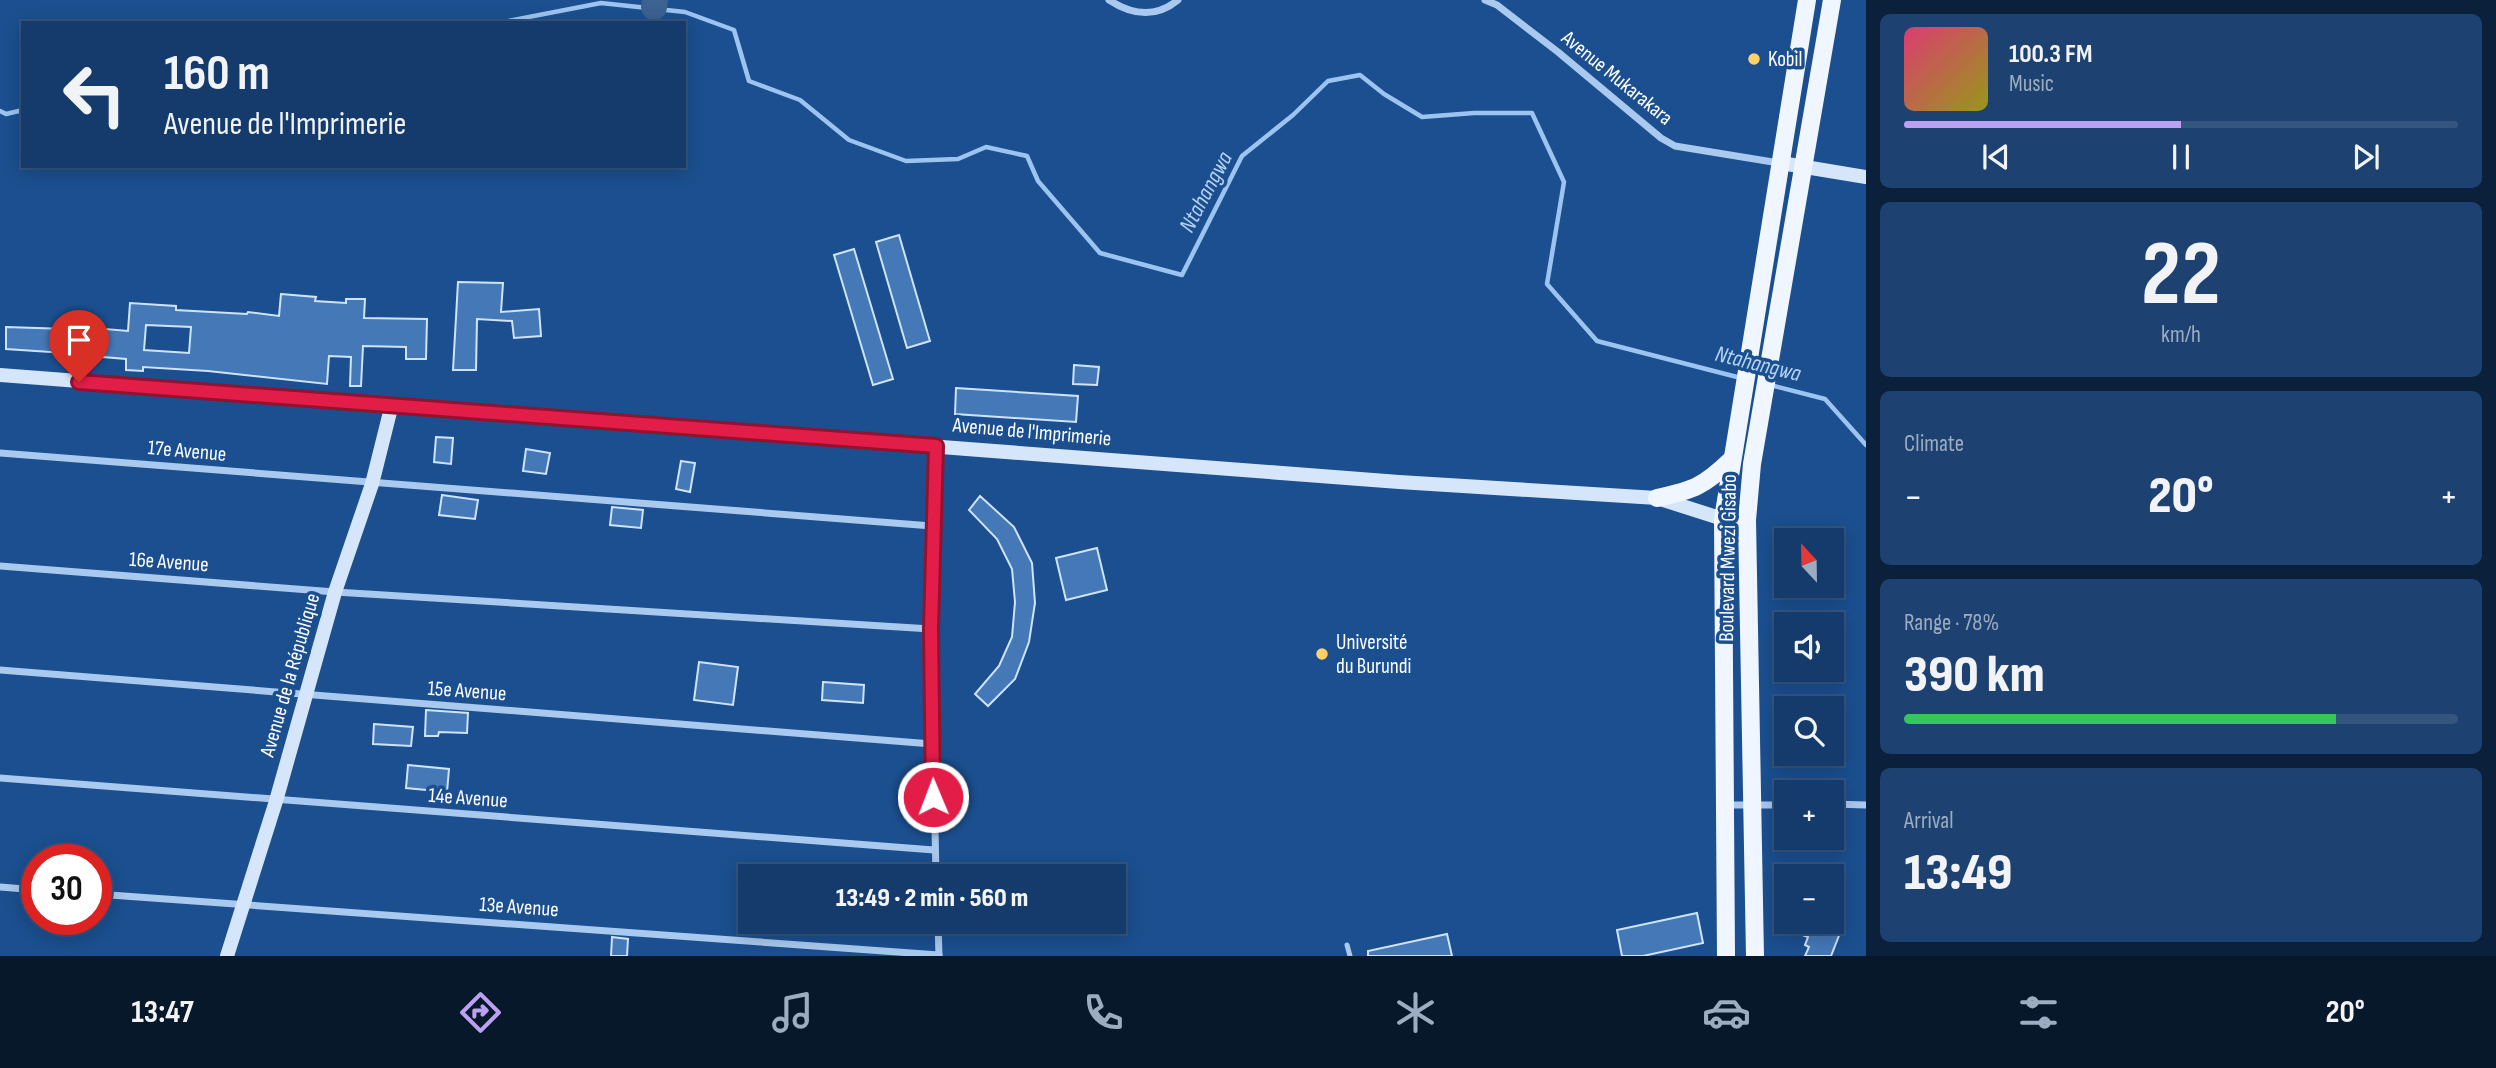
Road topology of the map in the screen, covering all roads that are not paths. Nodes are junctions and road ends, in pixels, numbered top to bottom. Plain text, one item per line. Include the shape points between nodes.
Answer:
1 (1109, 0) edge
2 (1178, 0) edge
3 (1485, 0) edge
4 (1807, 0) edge
5 (1832, 0) edge
6 (1781, 163) junction
7 (1802, 166) junction
8 (1866, 177) edge
9 (0, 375) edge
10 (392, 404) junction
11 (936, 446) junction
12 (0, 453) edge
13 (1731, 460) junction
14 (372, 484) junction
15 (1657, 498) junction
16 (1723, 519) junction
17 (1747, 520) junction
18 (932, 526) junction
19 (0, 566) edge
20 (335, 592) junction
21 (931, 629) junction
22 (0, 670) edge
23 (306, 696) junction
24 (932, 744) junction
25 (0, 778) edge
26 (276, 801) junction
27 (1844, 804) edge
28 (1724, 805) junction
29 (1752, 805) junction
30 (1774, 805) edge
31 (1866, 805) edge
32 (934, 850) junction
33 (935, 864) edge
34 (0, 887) edge
35 (21, 889) edge
36 (112, 895) edge
37 (244, 905) junction
38 (938, 934) edge
39 (1347, 945) dead end
40 (227, 956) edge
41 (939, 956) edge
42 (1350, 956) edge
43 (1726, 956) edge
44 (1755, 956) edge

1 - 2 street via 1152,13 1166,10
3 - 6 street, Avenue Mukarakara via 1675,146
4 - 6 main road, Boulevard Mwezi Gisabo
5 - 7 main road, Boulevard Mwezi Gisabo
6 - 7 street
6 - 13 main road, Boulevard Mwezi Gisabo
7 - 8 street
7 - 17 main road, Boulevard Mwezi Gisabo
9 - 10 street, Avenue de l'Imprimerie
10 - 11 street, Avenue de l'Imprimerie
10 - 14 street, Avenue de la République
11 - 15 street, Avenue de l'Imprimerie
11 - 18 street
12 - 14 street, 17e Avenue
13 - 15 main road via 1706,483
13 - 16 main road, Boulevard Mwezi Gisabo
14 - 18 street, 17e Avenue
14 - 20 street, Avenue de la République
15 - 16 street, Avenue de l'Imprimerie
16 - 17 street, Avenue de l'Imprimerie
16 - 28 main road, Boulevard Mwezi Gisabo
17 - 29 main road, Boulevard Mwezi Gisabo
18 - 21 street
19 - 20 street, 16e Avenue
20 - 21 street, 16e Avenue
20 - 23 street, Avenue de la République
21 - 24 street
22 - 23 street, 15e Avenue
23 - 24 street, 15e Avenue
23 - 26 street, Avenue de la République
24 - 32 street
25 - 26 street, 14e Avenue
26 - 32 street, 14e Avenue
26 - 37 street, Avenue de la République
27 - 31 street
28 - 29 street
28 - 43 main road, Boulevard Mwezi Gisabo
29 - 30 street
29 - 44 main road, Boulevard Mwezi Gisabo
32 - 33 street
34 - 35 street
36 - 37 street, 13e Avenue
37 - 40 street, Avenue de la République
37 - 41 street, 13e Avenue
38 - 41 street
39 - 42 lane

